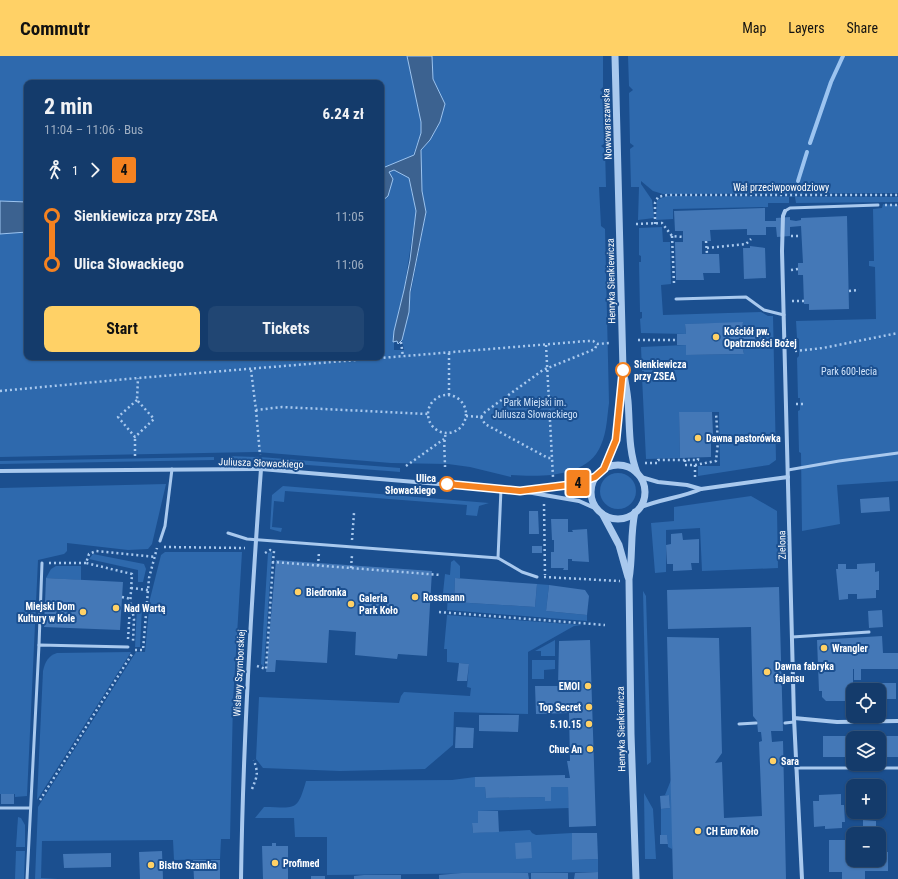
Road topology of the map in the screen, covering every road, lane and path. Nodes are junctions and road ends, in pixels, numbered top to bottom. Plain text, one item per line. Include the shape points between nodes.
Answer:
1 (615, 56) edge
2 (619, 191) joint
3 (898, 195) edge
4 (878, 205) joint
5 (898, 205) edge
6 (785, 211) joint
7 (636, 224) dead end
8 (655, 224) junction
9 (672, 236) junction
10 (683, 236) dead end
11 (791, 236) dead end
12 (801, 236) dead end
13 (751, 240) dead end
14 (706, 241) dead end
15 (707, 248) junction
16 (707, 254) dead end
17 (798, 269) dead end
18 (791, 270) dead end
19 (674, 283) dead end
20 (859, 290) dead end
21 (849, 291) dead end
22 (676, 299) dead end
23 (791, 301) dead end
24 (804, 301) dead end
25 (784, 315) junction
26 (898, 333) edge
27 (638, 340) dead end
28 (677, 340) dead end
29 (610, 343) dead end
30 (597, 344) junction
31 (398, 345) dead end
32 (546, 345) junction
33 (795, 351) dead end
34 (449, 353) junction
35 (404, 356) junction
36 (384, 358) edge
37 (360, 360) edge
38 (547, 369) junction
39 (251, 370) junction
40 (623, 370) junction
41 (138, 378) junction
42 (0, 391) edge
43 (450, 395) junction
44 (137, 400) junction
45 (796, 404) dead end
46 (803, 404) dead end
47 (256, 410) junction
48 (716, 413) dead end
49 (428, 414) junction
50 (466, 416) junction
51 (481, 417) junction
52 (446, 433) junction
53 (135, 437) junction
54 (444, 439) junction
55 (898, 453) edge
56 (260, 455) dead end
57 (135, 456) dead end
58 (698, 457) dead end
59 (552, 458) junction
60 (685, 460) junction
61 (645, 463) dead end
62 (695, 465) junction
63 (406, 466) dead end
64 (445, 467) dead end
65 (261, 468) junction
66 (172, 469) junction
67 (604, 469) junction
68 (788, 470) junction
69 (0, 471) edge
70 (639, 475) junction
71 (695, 476) dead end
72 (553, 477) dead end
73 (595, 477) junction
74 (788, 477) junction
75 (501, 489) junction
76 (701, 489) junction
77 (520, 491) junction
78 (544, 504) dead end
79 (637, 510) junction
80 (600, 512) junction
81 (354, 513) dead end
82 (228, 533) dead end
83 (256, 539) junction
84 (160, 541) dead end
85 (319, 544) junction
86 (352, 547) junction
87 (246, 548) dead end
88 (265, 553) dead end
89 (155, 557) junction
90 (498, 558) junction
91 (273, 562) junction
92 (42, 563) joint
93 (86, 563) junction
94 (318, 566) junction
95 (351, 568) junction
96 (441, 575) dead end
97 (537, 577) joint
98 (545, 578) junction
99 (629, 581) junction
100 (131, 588) junction
101 (148, 590) junction
102 (122, 597) dead end
103 (130, 598) junction
104 (439, 612) dead end
105 (605, 625) dead end
106 (869, 632) dead end
107 (792, 637) junction
108 (128, 639) dead end
109 (133, 642) dead end
110 (39, 645) junction
111 (128, 647) dead end
112 (257, 666) dead end
113 (794, 720) junction
114 (898, 721) edge
115 (786, 722) dead end
116 (756, 723) dead end
117 (738, 724) dead end
118 (258, 768) dead end
119 (796, 768) junction
120 (898, 768) edge
121 (257, 780) dead end
122 (39, 801) dead end
123 (0, 808) edge
124 (30, 808) junction
125 (27, 879) edge
126 (241, 879) edge
127 (636, 879) edge
128 (802, 879) edge

1 - 2 street, Nowowarszawska
2 - 40 street, Henryka Sienkiewicza
3 - 8 path, Wał przeciwpowodziowy via 663,195 658,197 655,203
4 - 5 path
4 - 6 lane via 790,208
6 - 25 street, Zielona via 782,251
7 - 8 path
8 - 9 path via 662,223
9 - 10 path
9 - 19 path
11 - 12 path
13 - 15 path via 746,244
14 - 15 path
15 - 16 path
17 - 18 path
20 - 21 path
22 - 25 lane via 746,297 764,310
23 - 24 path
25 - 68 street, Zielona
26 - 33 path
27 - 28 path
29 - 30 path
30 - 32 path via 594,341 587,341
30 - 38 path via 595,348
31 - 35 path via 402,343
32 - 34 path
32 - 38 path
34 - 35 path
34 - 43 path
35 - 36 path
37 - 39 path
38 - 51 path
38 - 59 path
39 - 41 path
39 - 47 path
40 - 67 street, Henryka Sienkiewicza via 616,440
40 - 70 street, Henryka Sienkiewicza via 628,400 631,456
41 - 42 path
41 - 44 path
43 - 49 path via 437,398
43 - 50 path via 464,404
44 - 53 path via 118,417
44 - 53 path via 154,420
45 - 46 path
47 - 49 path via 282,407
47 - 56 path
48 - 62 path via 716,461
49 - 52 path via 432,426
50 - 51 path
50 - 52 path via 463,426
51 - 59 path via 485,424
52 - 54 path
53 - 57 path
54 - 63 path
54 - 64 path
55 - 68 lane
58 - 60 path via 698,460
59 - 72 path
60 - 61 path via 658,460 657,463
60 - 62 path via 685,465
62 - 71 path
65 - 66 street, Juliusza Słowackiego
65 - 75 street, Juliusza Słowackiego
65 - 83 street, Wisławy Szymborskiej
66 - 69 street, Juliusza Słowackiego
66 - 84 lane via 165,526
67 - 70 street via 612,465 621,465 630,467
67 - 73 street
68 - 74 street, Zielona
70 - 76 street via 658,482
70 - 79 street via 644,483 644,496
73 - 77 street, Juliusza Słowackiego via 576,484
73 - 80 street via 591,493 593,502
74 - 76 street
74 - 107 street, Zielona
75 - 77 street, Juliusza Słowackiego
75 - 90 lane
76 - 79 street via 687,495 659,500
77 - 80 street, Juliusza Słowackiego via 579,501
78 - 98 path
79 - 80 street via 623,518
79 - 99 street, Henryka Sienkiewicza via 632,525
80 - 99 street, Henryka Sienkiewicza via 618,545
81 - 86 path
82 - 83 lane
83 - 85 lane
83 - 126 street, Wisławy Szymborskiej via 246,694
85 - 86 lane
85 - 94 path
86 - 90 lane
86 - 95 path
87 - 89 path via 157,547
88 - 91 path via 274,550
89 - 93 path via 96,551 88,554
89 - 101 path
90 - 97 lane via 522,572
91 - 94 path
91 - 112 path via 266,669
92 - 93 path
92 - 110 lane
93 - 100 path via 132,574
94 - 95 path
95 - 96 path
97 - 98 path
98 - 99 path
99 - 127 street, Henryka Sienkiewicza
100 - 101 path
100 - 103 path
101 - 122 path via 142,650 134,650
102 - 103 path
103 - 108 path
103 - 109 path via 134,619
104 - 105 path
106 - 107 lane
107 - 113 street, Zielona
110 - 111 lane
110 - 124 lane
113 - 114 street
113 - 115 lane
113 - 119 street, Zielona
116 - 117 lane
118 - 121 path
119 - 120 lane
119 - 128 street, Zielona
123 - 124 lane
124 - 125 lane

